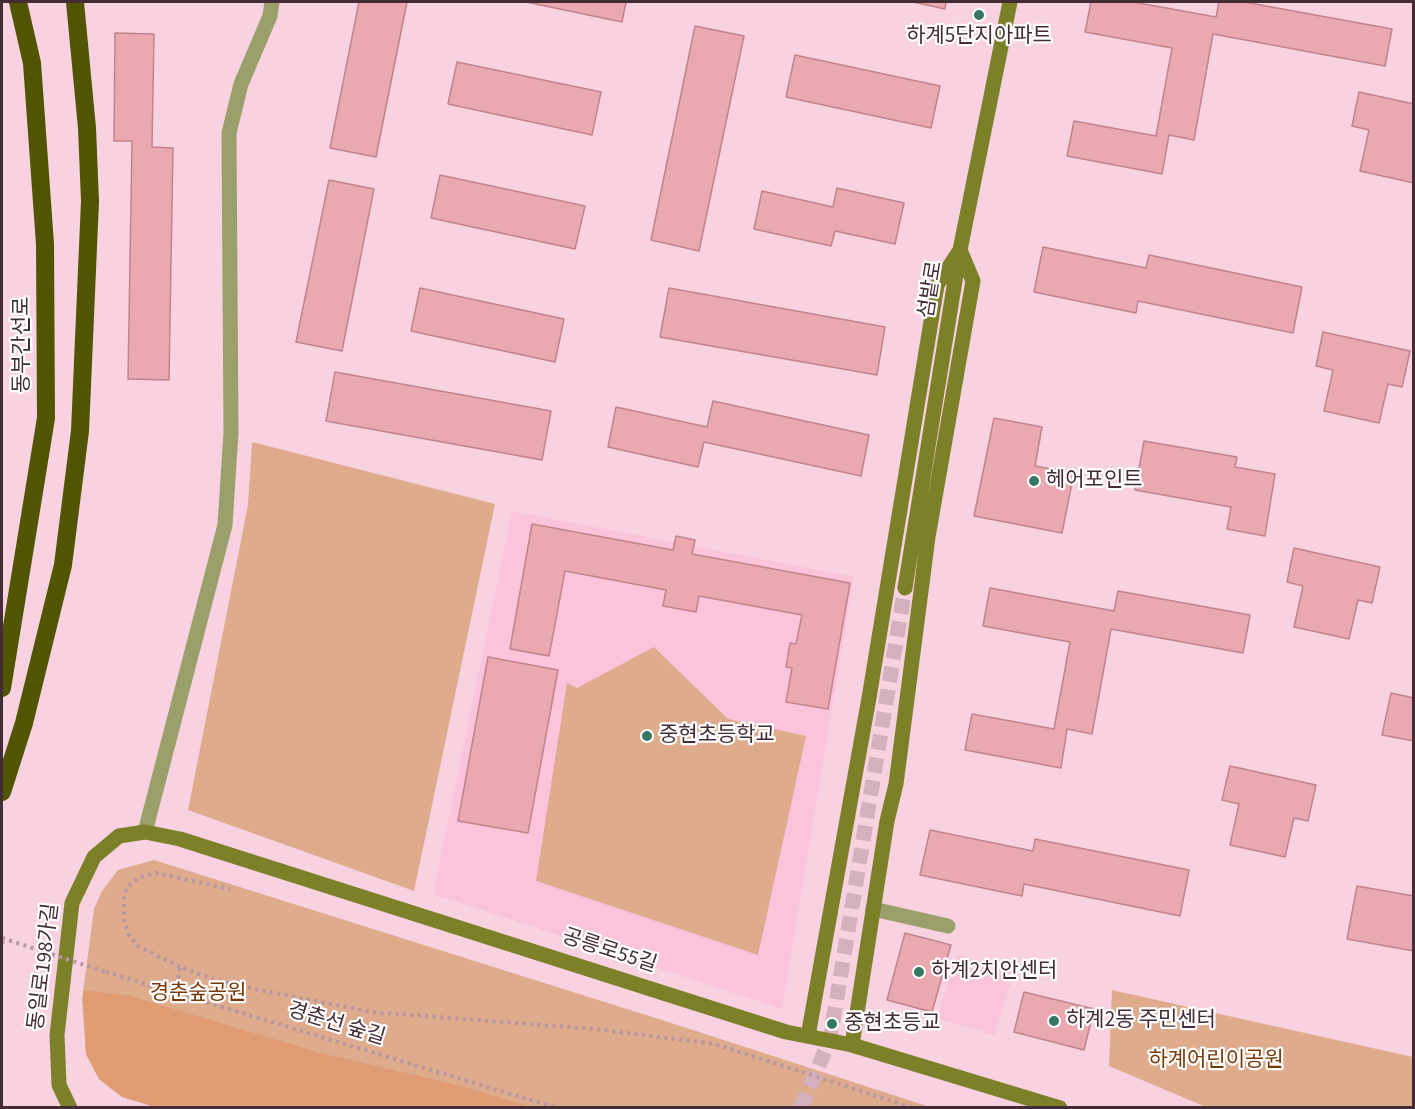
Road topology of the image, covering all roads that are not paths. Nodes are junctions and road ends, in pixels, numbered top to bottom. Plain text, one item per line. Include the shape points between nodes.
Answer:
1 (18, 2) edge
2 (75, 2) edge
3 (272, 2) edge
4 (1010, 2) edge
5 (960, 250) junction
6 (905, 588) tunnel mouth
7 (2, 687) edge
8 (2, 792) edge
9 (146, 832) junction
10 (873, 909) junction
11 (948, 926) dead end
12 (808, 1036) junction
13 (852, 1045) junction
14 (70, 1107) edge
15 (1060, 1107) edge

1 - 7 highway, 동부간선로 via 32,63 45,232 46,418
2 - 8 highway via 90,201 80,431 63,566 24,723
3 - 9 street via 270,16 241,84 229,133 231,434 225,525
4 - 5 main road, 섬밭로
5 - 6 main road, 섬밭로
5 - 10 main road via 973,281 928,537 896,784
5 - 12 main road via 937,285
9 - 12 main road, 공릉로55길 via 180,839
9 - 14 main road, 동일로198가길 via 119,836 94,857 72,903 57,1035 59,1085
10 - 11 street
10 - 13 main road
12 - 13 main road, 공릉로55길
13 - 15 main road, 공릉로55길

